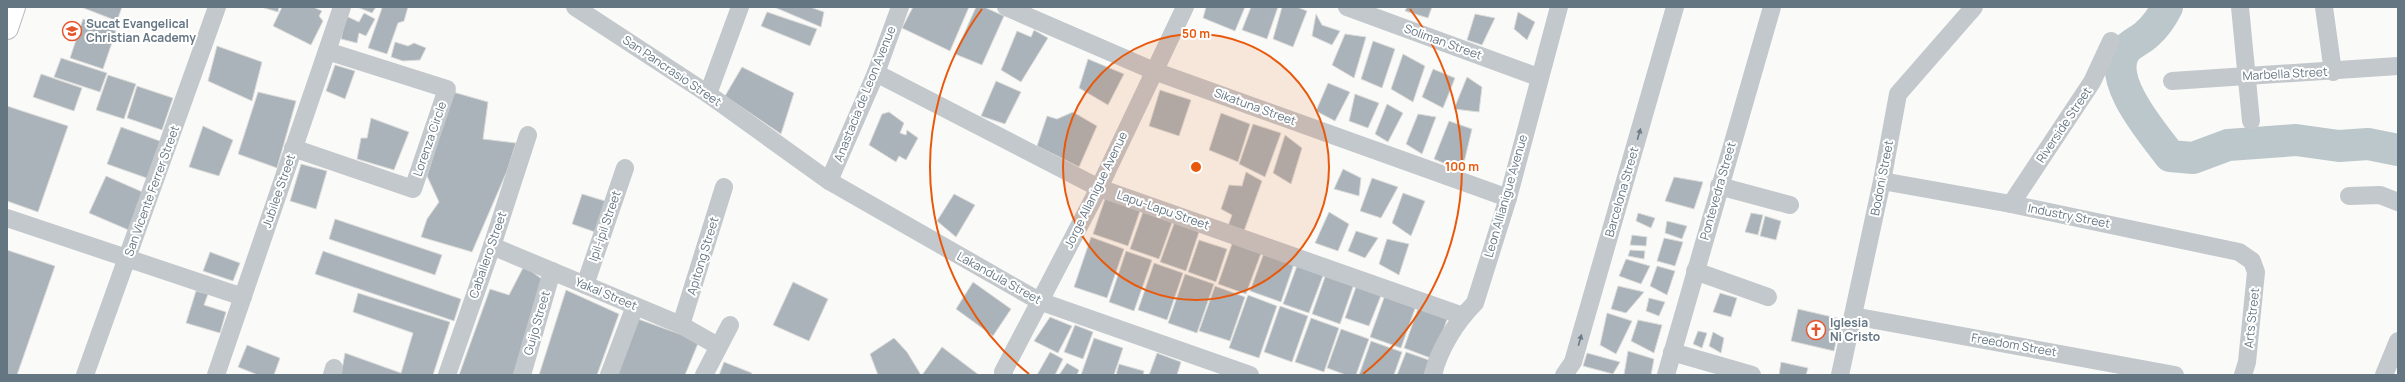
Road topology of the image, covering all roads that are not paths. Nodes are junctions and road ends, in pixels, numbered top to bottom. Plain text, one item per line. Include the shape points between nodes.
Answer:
1 (14, 7) edge
2 (217, 7) edge
3 (342, 7) edge
4 (575, 7) edge
5 (740, 7) edge
6 (900, 7) edge
7 (1006, 7) edge
8 (1185, 7) edge
9 (1347, 7) edge
10 (1559, 7) edge
11 (1675, 7) edge
12 (1772, 7) edge
13 (1974, 7) edge
14 (2240, 7) edge
15 (2324, 7) edge
16 (7, 28) edge
17 (2111, 42) dead end
18 (327, 51) junction
19 (2398, 66) edge
20 (1154, 72) junction
21 (2333, 72) junction
22 (876, 73) junction
23 (2246, 76) junction
24 (1538, 77) junction
25 (2172, 81) dead end
26 (708, 94) junction
27 (2251, 122) dead end
28 (528, 135) dead end
29 (769, 138) joint
30 (293, 148) junction
31 (625, 168) dead end
32 (830, 181) junction
33 (1882, 182) junction
34 (1719, 186) junction
35 (724, 187) dead end
36 (1099, 188) junction
37 (2349, 196) dead end
38 (1508, 198) junction
39 (2398, 202) edge
40 (2011, 204) junction
41 (1790, 205) dead end
42 (2398, 209) edge
43 (7, 218) edge
44 (492, 246) junction
45 (128, 258) junction
46 (2252, 261) joint
47 (552, 271) junction
48 (1695, 271) junction
49 (585, 285) junction
50 (243, 297) junction
51 (1768, 297) dead end
52 (1039, 301) junction
53 (635, 306) junction
54 (1462, 316) junction
55 (1853, 316) junction
56 (681, 325) junction
57 (730, 325) dead end
58 (2398, 341) edge
59 (718, 346) junction
60 (1672, 352) junction
61 (1002, 374) edge
62 (85, 375) edge
63 (216, 375) edge
64 (447, 375) edge
65 (522, 375) edge
66 (608, 375) edge
67 (704, 375) edge
68 (1250, 375) edge
69 (1433, 375) edge
70 (1564, 375) edge
71 (1666, 375) edge
72 (1752, 375) edge
73 (1840, 375) edge
74 (2175, 375) edge
75 (2243, 375) edge
76 (2384, 375) edge

1 - 16 main road
2 - 45 street, San Vicente Ferrer Street
3 - 18 street, Jubilee Street
4 - 26 street, San Pancrasio Street
5 - 26 street
6 - 22 street, Anastacia de Leon Avenue
7 - 20 street, Sikatuna Street
8 - 20 street, Jorge Allanigue Avenue
9 - 24 street, Soliman Street
10 - 24 street, Leon Allianigue Avenue
70 -> 11 street, Barcelona Street via 1573,362
12 - 34 street, Pontevedra Street
13 - 33 street, Bodoni Street via 1898,94
14 - 23 street
15 - 21 street
17 - 40 street, Riverside Street via 2092,82
18 - 30 street, Jubilee Street
18 - 30 street, Lorenza Circle via 448,89 413,188
19 - 21 street, Marbella Street
20 - 36 street, Jorge Allanigue Avenue
20 - 38 street, Sikatuna Street
21 - 23 street, Marbella Street
22 - 32 street, Anastacia de Leon Avenue
22 - 36 street, Lapu-Lapu Street
23 - 25 street, Marbella Street
23 - 27 street
24 - 38 street, Leon Allianigue Avenue
26 - 29 street, San Pancrasio Street
28 - 44 street, Caballero Street
29 - 32 street, Lakandula Street
30 - 50 street, Jubilee Street
31 - 49 street, Ipil-ipil Street
32 - 52 street, Lakandula Street
33 - 40 street, Industry Street
33 - 55 street, Bodoni Street
34 - 41 street
34 - 48 street, Pontevedra Street
35 - 56 street, Apitong Street
36 - 52 street, Jorge Allanigue Avenue
36 - 54 street, Lapu-Lapu Street
37 - 39 street via 2380,195
38 - 54 street, Leon Allianigue Avenue via 1475,303
39 - 42 street
40 - 46 street, Industry Street via 2218,246 2239,252
43 - 45 street
44 - 47 street, Yakal Street
44 - 64 street, Caballero Street
45 - 50 street
45 - 62 street, San Vicente Ferrer Street
46 - 75 street, Arts Street via 2256,279 2247,362
47 - 49 street, Yakal Street
47 - 65 street, Guijo Street
48 - 51 street
48 - 60 street, Pontevedra Street
49 - 53 street, Yakal Street
50 - 63 street, Jubilee Street
52 - 61 street, Jorge Allanigue Avenue
52 - 68 street, Lakandula Street
53 - 56 street, Yakal Street
53 - 66 street
54 - 69 street, Leon Allianigue Avenue via 1436,363
55 - 73 street, Bodoni Street
55 - 74 street, Freedom Street
56 - 59 street, Yakal Street
57 - 59 street
58 - 76 street
59 - 67 street
60 - 71 street, Pontevedra Street
60 - 72 street

